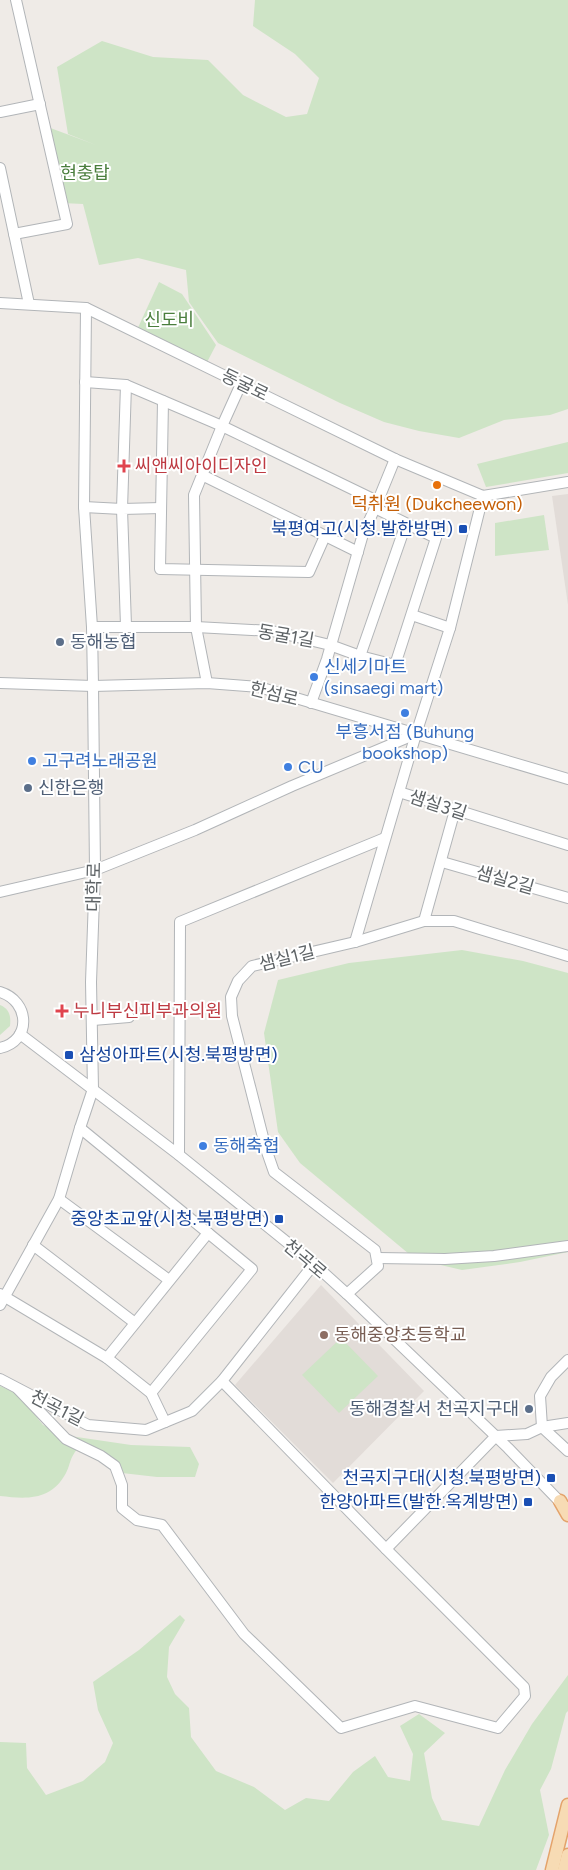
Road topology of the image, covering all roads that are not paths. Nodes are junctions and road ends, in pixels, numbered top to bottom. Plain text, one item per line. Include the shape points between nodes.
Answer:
1 (16, 0) edge
2 (40, 104) junction
3 (0, 112) edge
4 (0, 171) edge
5 (14, 234) junction
6 (0, 302) edge
7 (29, 304) junction
8 (86, 308) junction
9 (86, 382) junction
10 (241, 384) junction
11 (126, 385) junction
12 (163, 401) junction
13 (222, 426) junction
14 (395, 459) junction
15 (202, 475) junction
16 (568, 482) edge
17 (483, 496) junction
18 (376, 505) junction
19 (84, 507) junction
20 (161, 508) junction
21 (122, 509) junction
22 (406, 524) junction
23 (325, 536) junction
24 (358, 552) junction
25 (195, 569) junction
26 (412, 615) junction
27 (126, 626) junction
28 (92, 627) junction
29 (196, 627) junction
30 (450, 628) junction
31 (330, 645) junction
32 (360, 656) junction
33 (0, 683) edge
34 (207, 683) junction
35 (93, 686) junction
36 (310, 703) junction
37 (416, 734) junction
38 (568, 779) edge
39 (399, 792) junction
40 (455, 810) junction
41 (386, 838) junction
42 (568, 845) edge
43 (442, 862) junction
44 (95, 870) junction
45 (0, 892) edge
46 (568, 898) edge
47 (424, 922) junction
48 (355, 942) junction
49 (567, 954) edge
50 (0, 992) edge
51 (129, 1017) dead end
52 (93, 1020) junction
53 (20, 1034) junction
54 (0, 1048) edge
55 (93, 1089) junction
56 (80, 1128) junction
57 (178, 1155) junction
58 (59, 1199) junction
59 (208, 1233) junction
60 (33, 1245) junction
61 (568, 1246) edge
62 (377, 1258) junction
63 (314, 1264) junction
64 (170, 1280) junction
65 (347, 1294) junction
66 (2, 1298) edge
67 (135, 1323) junction
68 (107, 1358) junction
69 (568, 1360) edge
70 (0, 1379) edge
71 (222, 1381) junction
72 (18, 1388) junction
73 (151, 1393) junction
74 (165, 1422) junction
75 (568, 1423) edge
76 (542, 1426) junction
77 (496, 1436) junction
78 (568, 1450) edge
79 (565, 1506) edge
80 (568, 1515) edge
81 (386, 1548) junction
82 (568, 1806) edge
83 (568, 1854) edge
84 (552, 1870) edge
85 (564, 1870) edge

1 - 2 street
2 - 3 street
2 - 5 street via 67,224
4 - 5 street
5 - 7 street
6 - 7 street, 동굴로
7 - 8 street, 동굴로
8 - 9 street, 대학로
8 - 10 street, 동굴로
9 - 11 street, 동굴1길
9 - 19 street, 대학로
10 - 13 street
10 - 14 street, 동굴로
11 - 12 street, 동굴1길
11 - 21 street
12 - 13 street, 동굴1길
12 - 20 street
13 - 15 street
13 - 18 street, 동굴1길
14 - 17 street, 동굴로
14 - 18 street
15 - 23 street
15 - 25 street via 194,495
16 - 17 street
17 - 30 street
18 - 22 street, 동굴1길
18 - 24 street
19 - 21 street
19 - 28 street, 대학로
20 - 21 street
20 - 25 street via 160,569
21 - 27 street
22 - 26 street, 동굴1길 via 436,538
22 - 32 street
23 - 24 street
23 - 25 street via 309,572
24 - 31 street
25 - 29 street
26 - 30 street
26 - 32 street, 동굴1길 via 395,665
27 - 28 street, 동굴1길
27 - 29 street, 동굴1길
28 - 35 street, 대학로
29 - 31 street, 동굴1길 via 272,631
29 - 34 street
30 - 37 street
31 - 32 street, 동굴1길
31 - 36 street
33 - 35 street, 한섬로
34 - 35 street, 한섬로
34 - 36 street, 한섬로 via 259,687
35 - 44 street, 대학로
36 - 37 street, 한섬로
37 - 38 street, 한섬로
37 - 39 street
37 - 44 street
39 - 40 street, 샘실3길
39 - 41 street, 샘실3길
40 - 42 street, 샘실3길
40 - 43 street
41 - 48 street, 샘실3길
41 - 57 street via 180,922
43 - 46 street, 샘실2길
43 - 47 street
44 - 45 street
44 - 52 street, 대학로 via 91,982
47 - 48 street, 샘실1길
47 - 49 street, 샘실1길 via 454,921
48 - 62 street, 샘실1길 via 252,966 238,981 231,996 232,1016 274,1172 376,1250
50 - 53 street via 20,1006 24,1018
51 - 52 street
52 - 55 street, 대학로
53 - 54 street via 8,1046
53 - 55 street, 천곡로
55 - 56 street, 대학로
55 - 57 street, 천곡로
56 - 58 street, 대학로
56 - 59 street
57 - 63 street, 천곡로
58 - 60 street, 대학로
58 - 64 street
59 - 64 street
59 - 73 street via 252,1269
60 - 66 street, 대학로
60 - 67 street
61 - 62 street via 494,1256
62 - 65 street via 378,1266
63 - 65 street, 천곡로
63 - 71 street
64 - 67 street
65 - 77 street, 천곡로
66 - 68 street
67 - 68 street
68 - 73 street
69 - 76 street via 551,1377 540,1396
70 - 72 street, 천곡1길
71 - 74 street via 192,1411
71 - 81 street
72 - 74 street, 천곡1길 via 88,1425 146,1430
72 - 81 street via 66,1439 115,1466 122,1485 122,1508 137,1520 162,1525 244,1634 341,1728 415,1706 498,1728 525,1696 524,1687
73 - 74 street
75 - 76 street
76 - 77 street via 527,1434
76 - 78 street
77 - 79 street, 천곡로
77 - 81 street
79 - 80 main road
82 - 84 main road
83 - 85 main road

